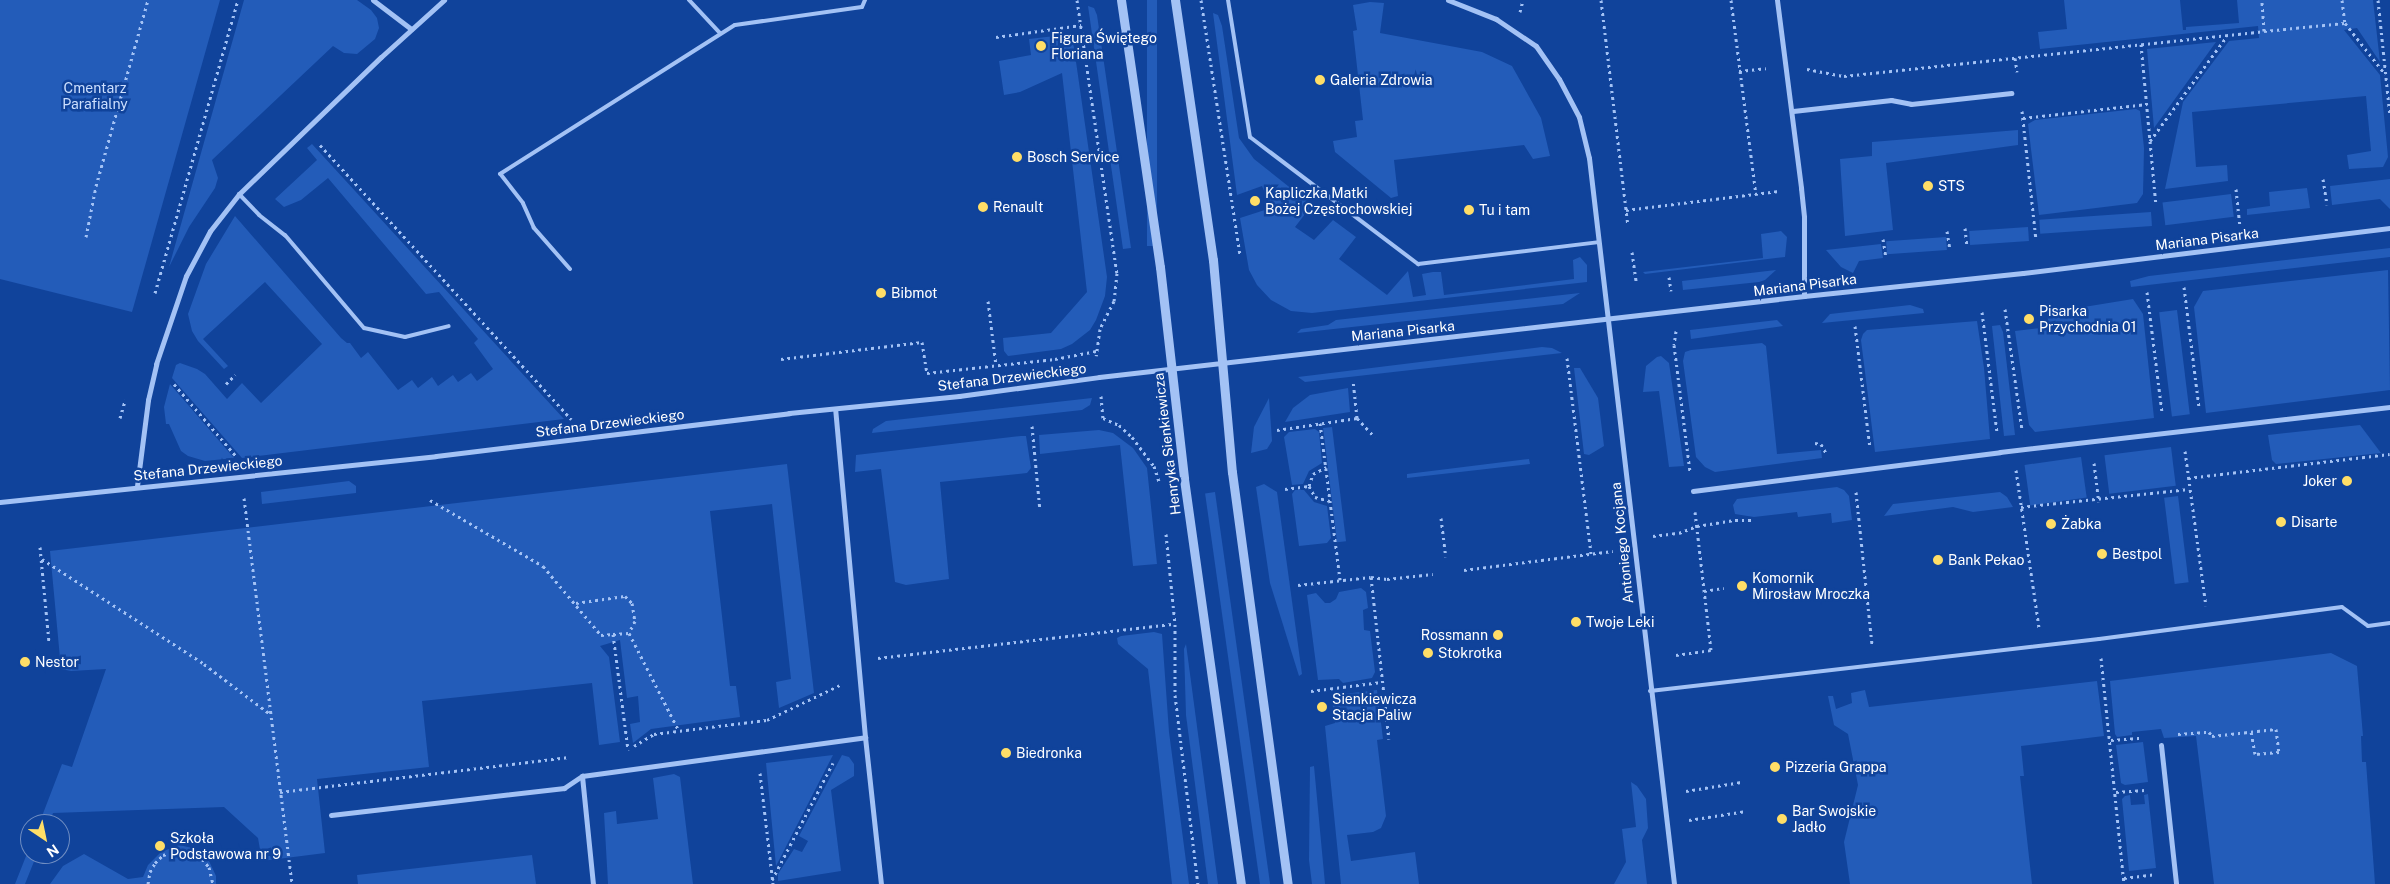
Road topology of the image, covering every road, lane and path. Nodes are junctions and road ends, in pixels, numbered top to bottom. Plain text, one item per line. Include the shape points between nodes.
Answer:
1 (148, 0) edge
2 (238, 0) edge
3 (373, 0) edge
4 (444, 0) edge
5 (689, 0) edge
6 (865, 0) edge
7 (1077, 0) edge
8 (1121, 0) edge
9 (1175, 0) edge
10 (1202, 0) edge
11 (1228, 0) edge
12 (1448, 0) edge
13 (1601, 0) edge
14 (1731, 0) edge
15 (1777, 0) edge
16 (2262, 0) edge
17 (2342, 0) edge
18 (2378, 0) edge
19 (2345, 23) junction
20 (1081, 25) junction
21 (411, 29) junction
22 (2264, 31) junction
23 (720, 33) junction
24 (2228, 36) junction
25 (996, 37) dead end
26 (2140, 44) junction
27 (2015, 58) junction
28 (1786, 65) junction
29 (1740, 71) junction
30 (2385, 74) junction
31 (2017, 75) dead end
32 (2011, 93) dead end
33 (2147, 104) junction
34 (2022, 109) dead end
35 (1793, 111) junction
36 (2390, 116) edge
37 (2023, 118) junction
38 (306, 130) junction
39 (2150, 141) junction
40 (2323, 179) dead end
41 (1802, 188) junction
42 (2236, 189) dead end
43 (239, 194) junction
44 (1756, 194) junction
45 (2156, 205) dead end
46 (2327, 205) dead end
47 (1626, 210) junction
48 (1628, 225) dead end
49 (1965, 228) dead end
50 (2390, 228) edge
51 (2240, 229) dead end
52 (1947, 231) dead end
53 (86, 236) dead end
54 (1883, 239) dead end
55 (2036, 239) dead end
56 (1599, 242) junction
57 (1967, 246) dead end
58 (1950, 249) dead end
59 (1632, 252) dead end
60 (1240, 256) dead end
61 (1886, 257) dead end
62 (570, 269) dead end
63 (1669, 277) dead end
64 (1636, 281) dead end
65 (2184, 287) dead end
66 (2147, 292) dead end
67 (1671, 294) dead end
68 (1804, 296) junction
69 (154, 300) dead end
70 (988, 301) dead end
71 (2006, 309) dead end
72 (1982, 312) dead end
73 (1607, 319) junction
74 (449, 326) dead end
75 (1855, 326) dead end
76 (1676, 329) dead end
77 (1568, 358) dead end
78 (781, 359) dead end
79 (1223, 363) junction
80 (996, 365) junction
81 (1172, 369) junction
82 (235, 375) dead end
83 (1353, 382) dead end
84 (172, 383) dead end
85 (226, 384) dead end
86 (2390, 407) edge
87 (835, 409) junction
88 (1103, 418) dead end
89 (1357, 418) junction
90 (1320, 423) junction
91 (1032, 426) dead end
92 (2202, 428) junction
93 (1277, 430) dead end
94 (2183, 430) junction
95 (2165, 433) junction
96 (588, 437) junction
97 (1376, 437) dead end
98 (2091, 443) junction
99 (2025, 450) junction
100 (2013, 451) junction
101 (2000, 452) junction
102 (2390, 454) edge
103 (238, 458) dead end
104 (1326, 467) junction
105 (1872, 469) junction
106 (1854, 471) junction
107 (2188, 478) junction
108 (1160, 482) dead end
109 (137, 486) junction
110 (1309, 486) junction
111 (1285, 489) dead end
112 (2189, 489) junction
113 (1693, 492) joint
114 (244, 493) dead end
115 (430, 500) dead end
116 (2099, 500) junction
117 (1330, 501) junction
118 (0, 502) edge
119 (2021, 507) junction
120 (1040, 510) dead end
121 (1441, 518) dead end
122 (1751, 520) dead end
123 (1697, 526) junction
124 (1166, 529) dead end
125 (1679, 533) dead end
126 (40, 547) dead end
127 (1618, 550) dead end
128 (1590, 554) junction
129 (1446, 557) dead end
130 (42, 559) junction
131 (1464, 570) dead end
132 (1432, 574) dead end
133 (1370, 576) junction
134 (1340, 580) junction
135 (1298, 586) dead end
136 (1724, 588) dead end
137 (1704, 591) junction
138 (576, 603) junction
139 (2390, 623) edge
140 (1175, 624) junction
141 (2209, 626) junction
142 (629, 633) junction
143 (613, 634) junction
144 (2099, 639) junction
145 (49, 643) dead end
146 (2041, 645) junction
147 (1676, 655) dead end
148 (857, 661) junction
149 (1874, 665) junction
150 (859, 676) junction
151 (1381, 682) junction
152 (1311, 690) dead end
153 (1650, 691) junction
154 (271, 714) junction
155 (679, 731) junction
156 (2251, 732) junction
157 (2169, 735) dead end
158 (865, 736) junction
159 (2150, 737) dead end
160 (1389, 739) dead end
161 (845, 740) junction
162 (2110, 740) junction
163 (2161, 745) dead end
164 (628, 750) junction
165 (618, 752) dead end
166 (758, 752) junction
167 (570, 757) dead end
168 (582, 776) junction
169 (1741, 782) dead end
170 (2165, 788) junction
171 (1686, 791) dead end
172 (280, 792) junction
173 (2116, 792) junction
174 (1746, 811) dead end
175 (331, 814) dead end
176 (1689, 820) dead end
177 (2175, 872) junction
178 (2124, 878) junction
179 (772, 882) edge
180 (148, 884) edge
181 (213, 884) edge
182 (292, 884) edge
183 (593, 884) edge
184 (881, 884) edge
185 (1198, 884) edge
186 (1241, 884) edge
187 (1288, 884) edge
188 (1674, 884) edge
189 (2124, 884) edge
190 (2176, 884) edge

1 - 53 path via 96,186
2 - 69 path
3 - 21 street
4 - 21 street
5 - 23 lane
6 - 23 lane via 862,7 735,25
7 - 20 path
8 - 81 street, Henryka Sienkiewicza
9 - 79 street via 1213,260
10 - 60 path
11 - 56 lane via 1250,136 1418,264
12 - 56 street, Antoniego Kocjana via 1496,18 1516,30 1536,46 1559,78 1579,116 1589,158
13 - 47 path
14 - 29 path
15 - 28 street
16 - 22 path
17 - 19 path
18 - 30 path
19 - 22 path
19 - 30 path
20 - 25 path
20 - 80 path via 1117,273 1114,301 1100,329 1096,351
21 - 38 street
22 - 24 path
23 - 62 lane via 500,174 523,203 534,228
24 - 26 path
24 - 39 path
26 - 27 path
26 - 33 path
27 - 28 path via 1844,76
27 - 31 path
28 - 29 path
28 - 35 street
29 - 44 path
30 - 36 path
32 - 35 street via 1911,104 1891,100
33 - 37 path
33 - 39 path
34 - 37 path
35 - 41 street
37 - 55 path
38 - 43 street
38 - 96 path
39 - 45 path
40 - 46 path
41 - 44 path
41 - 68 street
42 - 51 path
43 - 74 lane via 284,236 364,328 405,337
43 - 109 street via 210,232 186,276 152,382
44 - 47 path
47 - 48 path
49 - 57 path
50 - 68 street, Mariana Pisarka via 2023,274
52 - 58 path
54 - 61 path
56 - 73 street, Antoniego Kocjana
59 - 64 path
63 - 67 path
65 - 92 path
66 - 95 path
68 - 73 street, Mariana Pisarka
70 - 80 path
71 - 99 path
72 - 101 path
73 - 79 street, Mariana Pisarka
73 - 153 street, Antoniego Kocjana
75 - 105 path
76 - 113 path via 1674,345
77 - 128 path
78 - 80 path via 922,342 927,373
79 - 81 street, Stefana Drzewieckiego
79 - 187 street via 1232,472
81 - 87 street, Stefana Drzewieckiego
81 - 186 street, Henryka Sienkiewicza via 1184,479
82 - 85 path
83 - 89 path
84 - 103 path
86 - 92 street
87 - 96 street, Stefana Drzewieckiego
87 - 148 street
88 - 108 path via 1119,425 1137,442 1154,466
89 - 90 path
89 - 97 path
90 - 93 path
90 - 104 path
91 - 120 path
92 - 94 street
94 - 95 street
94 - 107 path
95 - 98 street
96 - 109 street, Stefana Drzewieckiego
98 - 99 street
98 - 116 path
99 - 100 street
100 - 101 street
100 - 119 path
101 - 105 street
102 - 107 path
104 - 110 path via 1313,474
104 - 117 path
105 - 106 street
106 - 113 street
106 - 149 path
107 - 112 path
109 - 118 street, Stefana Drzewieckiego
110 - 111 path
110 - 117 path via 1316,497
112 - 116 path
112 - 141 path
114 - 154 path
115 - 138 path via 544,566
116 - 119 path
117 - 134 path
119 - 146 path
121 - 129 path
122 - 123 path
123 - 125 path
123 - 137 path
124 - 140 path
126 - 130 path
127 - 128 path
128 - 131 path
130 - 145 path
130 - 154 path via 204,664
132 - 133 path via 1387,579
133 - 134 path
133 - 151 path
134 - 135 path
136 - 137 path
137 - 147 path via 1711,650
138 - 142 path via 625,596 632,603 635,621
138 - 143 path via 601,635
139 - 141 lane via 2368,626 2342,607
140 - 148 path
140 - 185 path via 1175,695
141 - 144 lane
142 - 143 path
142 - 155 path
143 - 164 path
144 - 146 lane
144 - 162 path
146 - 149 lane
148 - 150 street
149 - 153 lane
150 - 155 path via 767,720
150 - 158 street
151 - 152 path
151 - 160 path
153 - 188 street, Antoniego Kocjana
154 - 172 path
155 - 164 path via 654,734
156 - 156 path via 2276,729 2279,752 2255,754
156 - 157 path via 2212,736 2209,732
158 - 161 street
158 - 184 street
159 - 162 path
161 - 166 street
161 - 179 path
162 - 173 path
163 - 170 street
164 - 165 path
166 - 168 street
166 - 179 path
167 - 172 path
168 - 175 street via 564,788
168 - 183 street
169 - 171 path
170 - 173 path
170 - 177 street
172 - 182 path
173 - 178 path
174 - 176 path
177 - 178 path
177 - 190 street
178 - 189 path
180 - 181 path via 155,863 163,856 183,850 202,859 209,867

